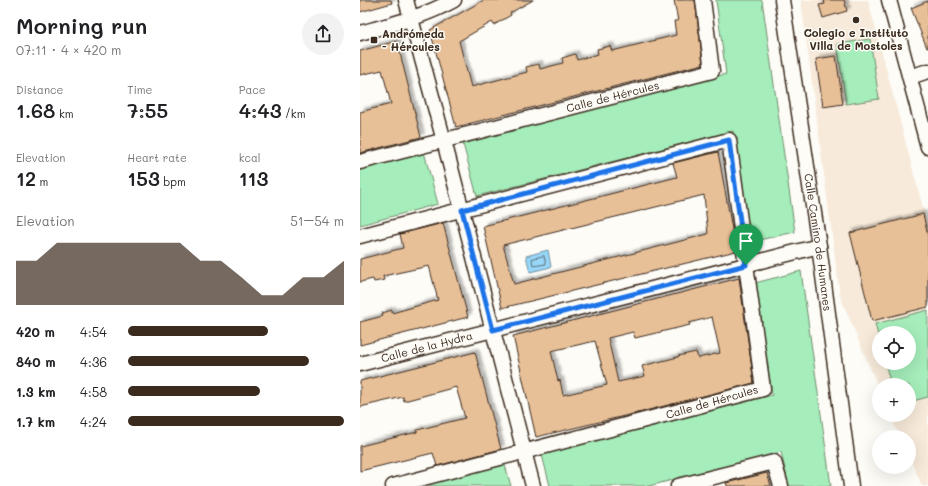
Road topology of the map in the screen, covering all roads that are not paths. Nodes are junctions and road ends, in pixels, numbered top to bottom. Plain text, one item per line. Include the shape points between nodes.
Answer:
1 (406, 0) edge
2 (454, 0) edge
3 (703, 0) edge
4 (782, 0) edge
5 (889, 0) edge
6 (411, 19) junction
7 (360, 33) edge
8 (928, 71) edge
9 (910, 77) junction
10 (444, 140) junction
11 (928, 147) edge
12 (360, 162) edge
13 (462, 210) junction
14 (360, 236) edge
15 (819, 246) junction
16 (746, 265) junction
17 (493, 330) junction
18 (360, 364) edge
19 (524, 452) junction
20 (393, 486) edge
21 (533, 486) edge
22 (678, 486) edge
23 (781, 486) edge
24 (851, 486) edge

1 - 6 street
2 - 6 street
3 - 10 street, Calle de Hércules via 712,71
4 - 15 street, Calle Camino de Humanes
5 - 9 street
6 - 7 street
6 - 10 street
8 - 9 street
9 - 11 street
10 - 12 street
10 - 13 street
13 - 14 street
13 - 16 street, Calle de Hércules via 729,140
13 - 17 street
15 - 16 street, Calle de la Hydra
15 - 24 street, Calle Camino de Humanes
16 - 17 street, Calle de la Hydra
16 - 19 street, Calle de Hércules via 763,389
17 - 18 street, Calle de la Hydra
17 - 19 street
19 - 20 street, Calle de Hércules
19 - 21 street
22 - 23 street via 774,462

